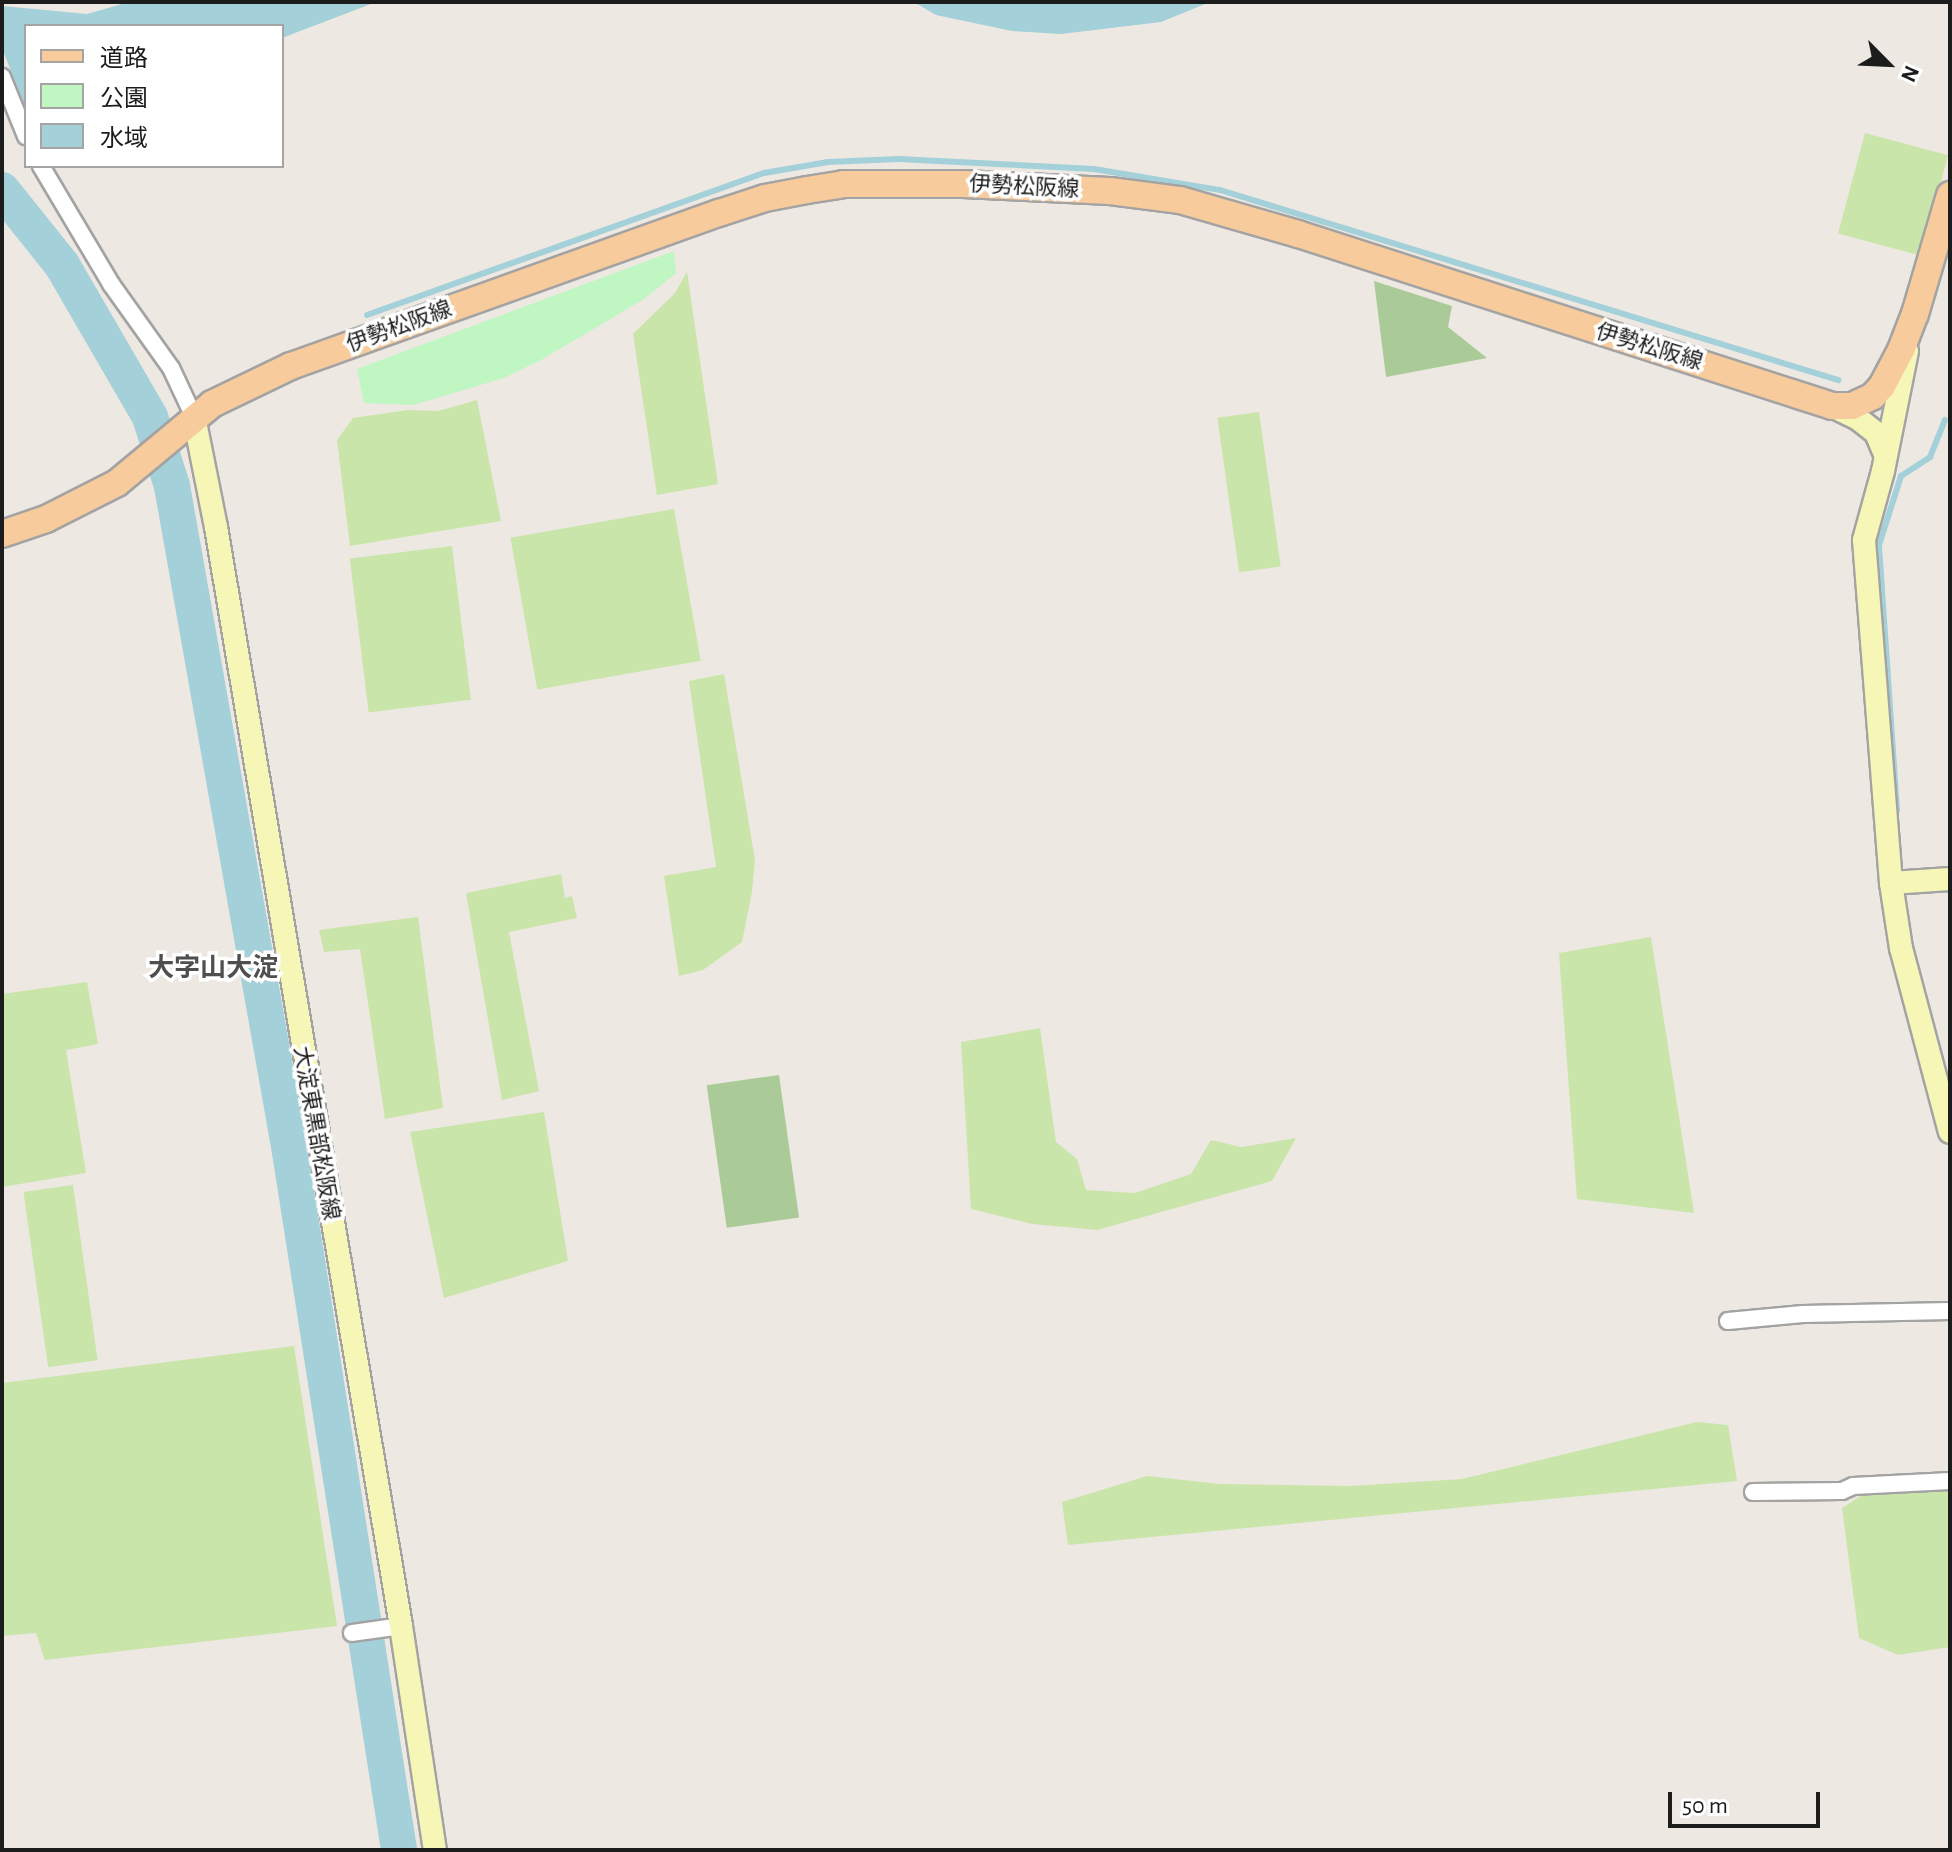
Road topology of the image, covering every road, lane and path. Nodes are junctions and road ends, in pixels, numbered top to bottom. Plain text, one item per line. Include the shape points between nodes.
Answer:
1 (2, 77) edge
2 (23, 130) edge
3 (42, 168) edge
4 (1950, 195) edge
5 (1915, 314) junction
6 (1832, 406) junction
7 (194, 417) junction
8 (1886, 456) junction
9 (2, 534) edge
10 (1950, 879) edge
11 (1891, 883) junction
12 (1950, 1132) edge
13 (1950, 1311) edge
14 (1728, 1321) dead end
15 (1950, 1481) edge
16 (1753, 1492) dead end
17 (394, 1628) junction
18 (352, 1633) dead end
19 (435, 1850) edge

1 - 2 street
3 - 7 street via 111,284 171,368
4 - 5 main road
5 - 6 main road via 1888,376 1873,396 1852,406
5 - 8 main road
6 - 7 main road, 伊勢松阪線 via 1180,200 1097,190 889,183 807,190 719,213 291,366
6 - 8 main road via 1876,433
7 - 9 main road, 伊勢松阪線 via 117,483 46,519
7 - 17 main road, 大淀東黒部松阪線
8 - 11 main road via 1864,540
10 - 11 main road
11 - 12 main road via 1901,948
13 - 14 street
15 - 16 street
17 - 18 street
17 - 19 main road, 大淀東黒部松阪線

